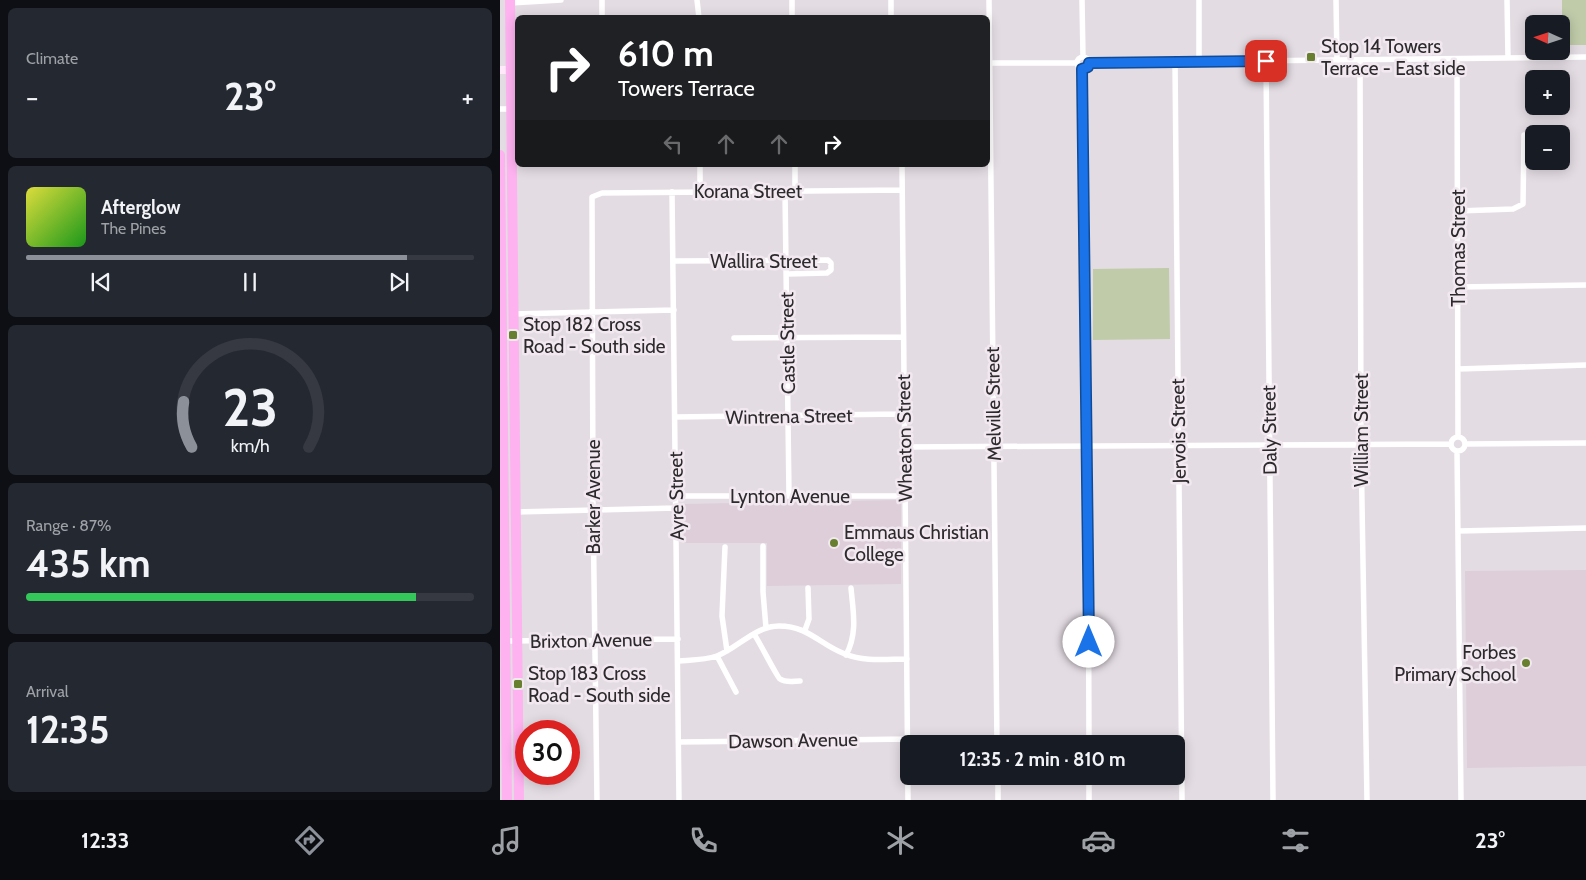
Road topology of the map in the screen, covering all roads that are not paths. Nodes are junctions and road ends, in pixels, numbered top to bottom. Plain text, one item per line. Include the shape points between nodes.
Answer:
1 (561, 0) edge
2 (602, 0) edge
3 (697, 0) edge
4 (792, 0) edge
5 (890, 0) edge
6 (988, 0) edge
7 (1082, 0) edge
8 (1199, 0) edge
9 (1336, 0) edge
10 (1507, 0) edge
11 (510, 2) edge
12 (602, 15) edge
13 (699, 15) edge
14 (792, 15) edge
15 (891, 15) edge
16 (988, 15) edge
17 (1082, 56) junction
18 (1508, 58) junction
19 (1586, 58) edge
20 (1457, 59) junction
21 (1337, 60) junction
22 (1360, 60) junction
23 (1266, 61) junction
24 (1175, 62) junction
25 (1199, 62) junction
26 (1077, 63) junction
27 (1089, 63) junction
28 (990, 64) edge
29 (1082, 69) junction
30 (500, 70) edge
31 (512, 70) junction
32 (500, 109) edge
33 (515, 109) edge
34 (1524, 135) dead end
35 (500, 155) edge
36 (700, 167) edge
37 (795, 167) edge
38 (902, 167) edge
39 (989, 167) edge
40 (902, 190) junction
41 (785, 191) junction
42 (795, 191) junction
43 (672, 192) junction
44 (700, 192) junction
45 (594, 195) joint
46 (1458, 211) junction
47 (512, 252) junction
48 (500, 256) edge
49 (786, 261) junction
50 (673, 262) junction
51 (501, 266) edge
52 (513, 269) junction
53 (787, 274) junction
54 (1586, 285) edge
55 (1458, 287) junction
56 (674, 310) junction
57 (593, 312) junction
58 (513, 314) junction
59 (500, 323) edge
60 (903, 337) junction
61 (734, 338) dead end
62 (788, 338) junction
63 (1586, 365) edge
64 (1458, 369) junction
65 (501, 413) edge
66 (514, 413) junction
67 (904, 414) junction
68 (788, 416) junction
69 (675, 417) junction
70 (1458, 437) junction
71 (1586, 443) edge
72 (1269, 444) junction
73 (1361, 444) junction
74 (1451, 444) junction
75 (1465, 444) junction
76 (1088, 445) junction
77 (1178, 445) junction
78 (993, 446) junction
79 (904, 447) junction
80 (1457, 451) junction
81 (789, 495) junction
82 (676, 496) junction
83 (905, 496) junction
84 (502, 503) edge
85 (676, 508) junction
86 (593, 510) junction
87 (515, 512) junction
88 (1586, 528) edge
89 (1458, 531) junction
90 (763, 546) dead end
91 (724, 547) dead end
92 (502, 577) edge
93 (516, 577) junction
94 (808, 588) dead end
95 (851, 588) dead end
96 (766, 628) junction
97 (805, 630) junction
98 (754, 634) junction
99 (678, 639) junction
100 (594, 640) junction
101 (504, 641) junction
102 (516, 641) junction
103 (727, 651) junction
104 (846, 655) junction
105 (717, 656) junction
106 (907, 658) junction
107 (679, 661) junction
108 (800, 681) dead end
109 (736, 692) dead end
110 (502, 706) edge
111 (517, 706) junction
112 (907, 735) edge
113 (997, 735) edge
114 (1089, 735) edge
115 (900, 738) edge
116 (679, 742) junction
117 (908, 785) edge
118 (998, 785) edge
119 (1089, 785) edge
120 (507, 800) edge
121 (519, 800) edge
122 (597, 800) edge
123 (679, 800) edge
124 (908, 800) edge
125 (998, 800) edge
126 (1090, 800) edge
127 (1182, 800) edge
128 (1273, 800) edge
129 (1366, 800) edge
130 (1461, 800) edge

1 - 11 street
2 - 12 street
3 - 13 street
4 - 14 street
5 - 15 street
6 - 16 street, Melville Street
7 - 17 street
8 - 25 street
9 - 21 street
10 - 18 street
11 - 31 highway
17 - 26 street
17 - 27 street
18 - 19 street
18 - 20 street
20 - 22 street
20 - 46 street, Thomas Street
21 - 22 street
21 - 23 street
22 - 73 street, William Street
23 - 25 street
23 - 72 street, Daly Street
24 - 25 street
24 - 27 street
24 - 77 street, Jervois Street
26 - 28 street
26 - 29 street
27 - 29 street
29 - 76 street
30 - 31 street
31 - 33 highway
32 - 33 street
33 - 47 highway
34 - 46 street via 1523,204 1513,209
35 - 48 highway
36 - 44 street
37 - 42 street
38 - 40 street, Wheaton Street
39 - 78 street, Melville Street
40 - 42 street, Korana Street
40 - 60 street, Wheaton Street
41 - 42 street, Korana Street
41 - 44 street, Korana Street
41 - 49 street, Castle Street
43 - 44 street, Korana Street
43 - 45 street, Korana Street
43 - 50 street, Ayre Street
45 - 57 street, Barker Avenue via 591,202
46 - 55 street, Thomas Street
47 - 48 highway
47 - 52 highway
48 - 51 highway
49 - 50 street, Wallira Street
49 - 53 street, Castle Street
49 - 53 street, Wallira Street via 828,260 832,263 827,273
50 - 56 street, Ayre Street
51 - 52 highway via 504,264
51 - 59 highway
52 - 58 highway
53 - 62 street, Castle Street
54 - 55 street
55 - 64 street, Thomas Street
56 - 57 street
56 - 69 street, Ayre Street
57 - 58 street
57 - 86 street, Barker Avenue
58 - 66 highway
59 - 65 highway
60 - 62 street
60 - 67 street, Wheaton Street
61 - 62 street
62 - 68 street, Castle Street
63 - 64 street
64 - 70 street, Thomas Street
65 - 66 street
65 - 84 highway
66 - 87 highway
67 - 68 street, Wintrena Street
67 - 79 street, Wheaton Street
68 - 69 street, Wintrena Street
68 - 81 street, Castle Street
69 - 82 street, Ayre Street
70 - 74 street
70 - 75 street
71 - 75 street
72 - 73 street
72 - 77 street
72 - 128 street, Daly Street
73 - 74 street
73 - 129 street, William Street
74 - 80 street
75 - 80 street
76 - 77 street
76 - 78 street
76 - 114 street
77 - 127 street, Jervois Street
78 - 79 street
78 - 113 street, Melville Street
79 - 83 street, Wheaton Street
80 - 89 street
81 - 82 street, Lynton Avenue
81 - 83 street, Lynton Avenue
82 - 85 street, Ayre Street
83 - 106 street, Wheaton Street
84 - 92 highway
85 - 86 street
85 - 99 street, Ayre Street
86 - 87 street
86 - 100 street, Barker Avenue
87 - 93 highway
88 - 89 street
89 - 130 street
90 - 96 street
91 - 103 street via 722,616
92 - 93 street
92 - 101 highway
93 - 102 highway
94 - 97 street via 809,619
95 - 104 street via 855,626 854,638
96 - 97 street via 790,626
96 - 98 street
97 - 104 street
98 - 103 street
98 - 108 street via 776,676 783,681
99 - 100 street, Brixton Avenue
99 - 107 street, Ayre Street
100 - 102 street, Brixton Avenue
100 - 122 street, Barker Avenue
101 - 102 street, Brixton Avenue
101 - 110 highway
102 - 111 highway
103 - 105 street
104 - 106 street via 870,659
105 - 107 street
105 - 109 street
106 - 112 street, Wheaton Street
107 - 116 street, Ayre Street
110 - 111 street
110 - 120 highway
111 - 121 highway
115 - 116 street, Dawson Avenue
116 - 123 street, Ayre Street
117 - 124 street, Wheaton Street
118 - 125 street
119 - 126 street

